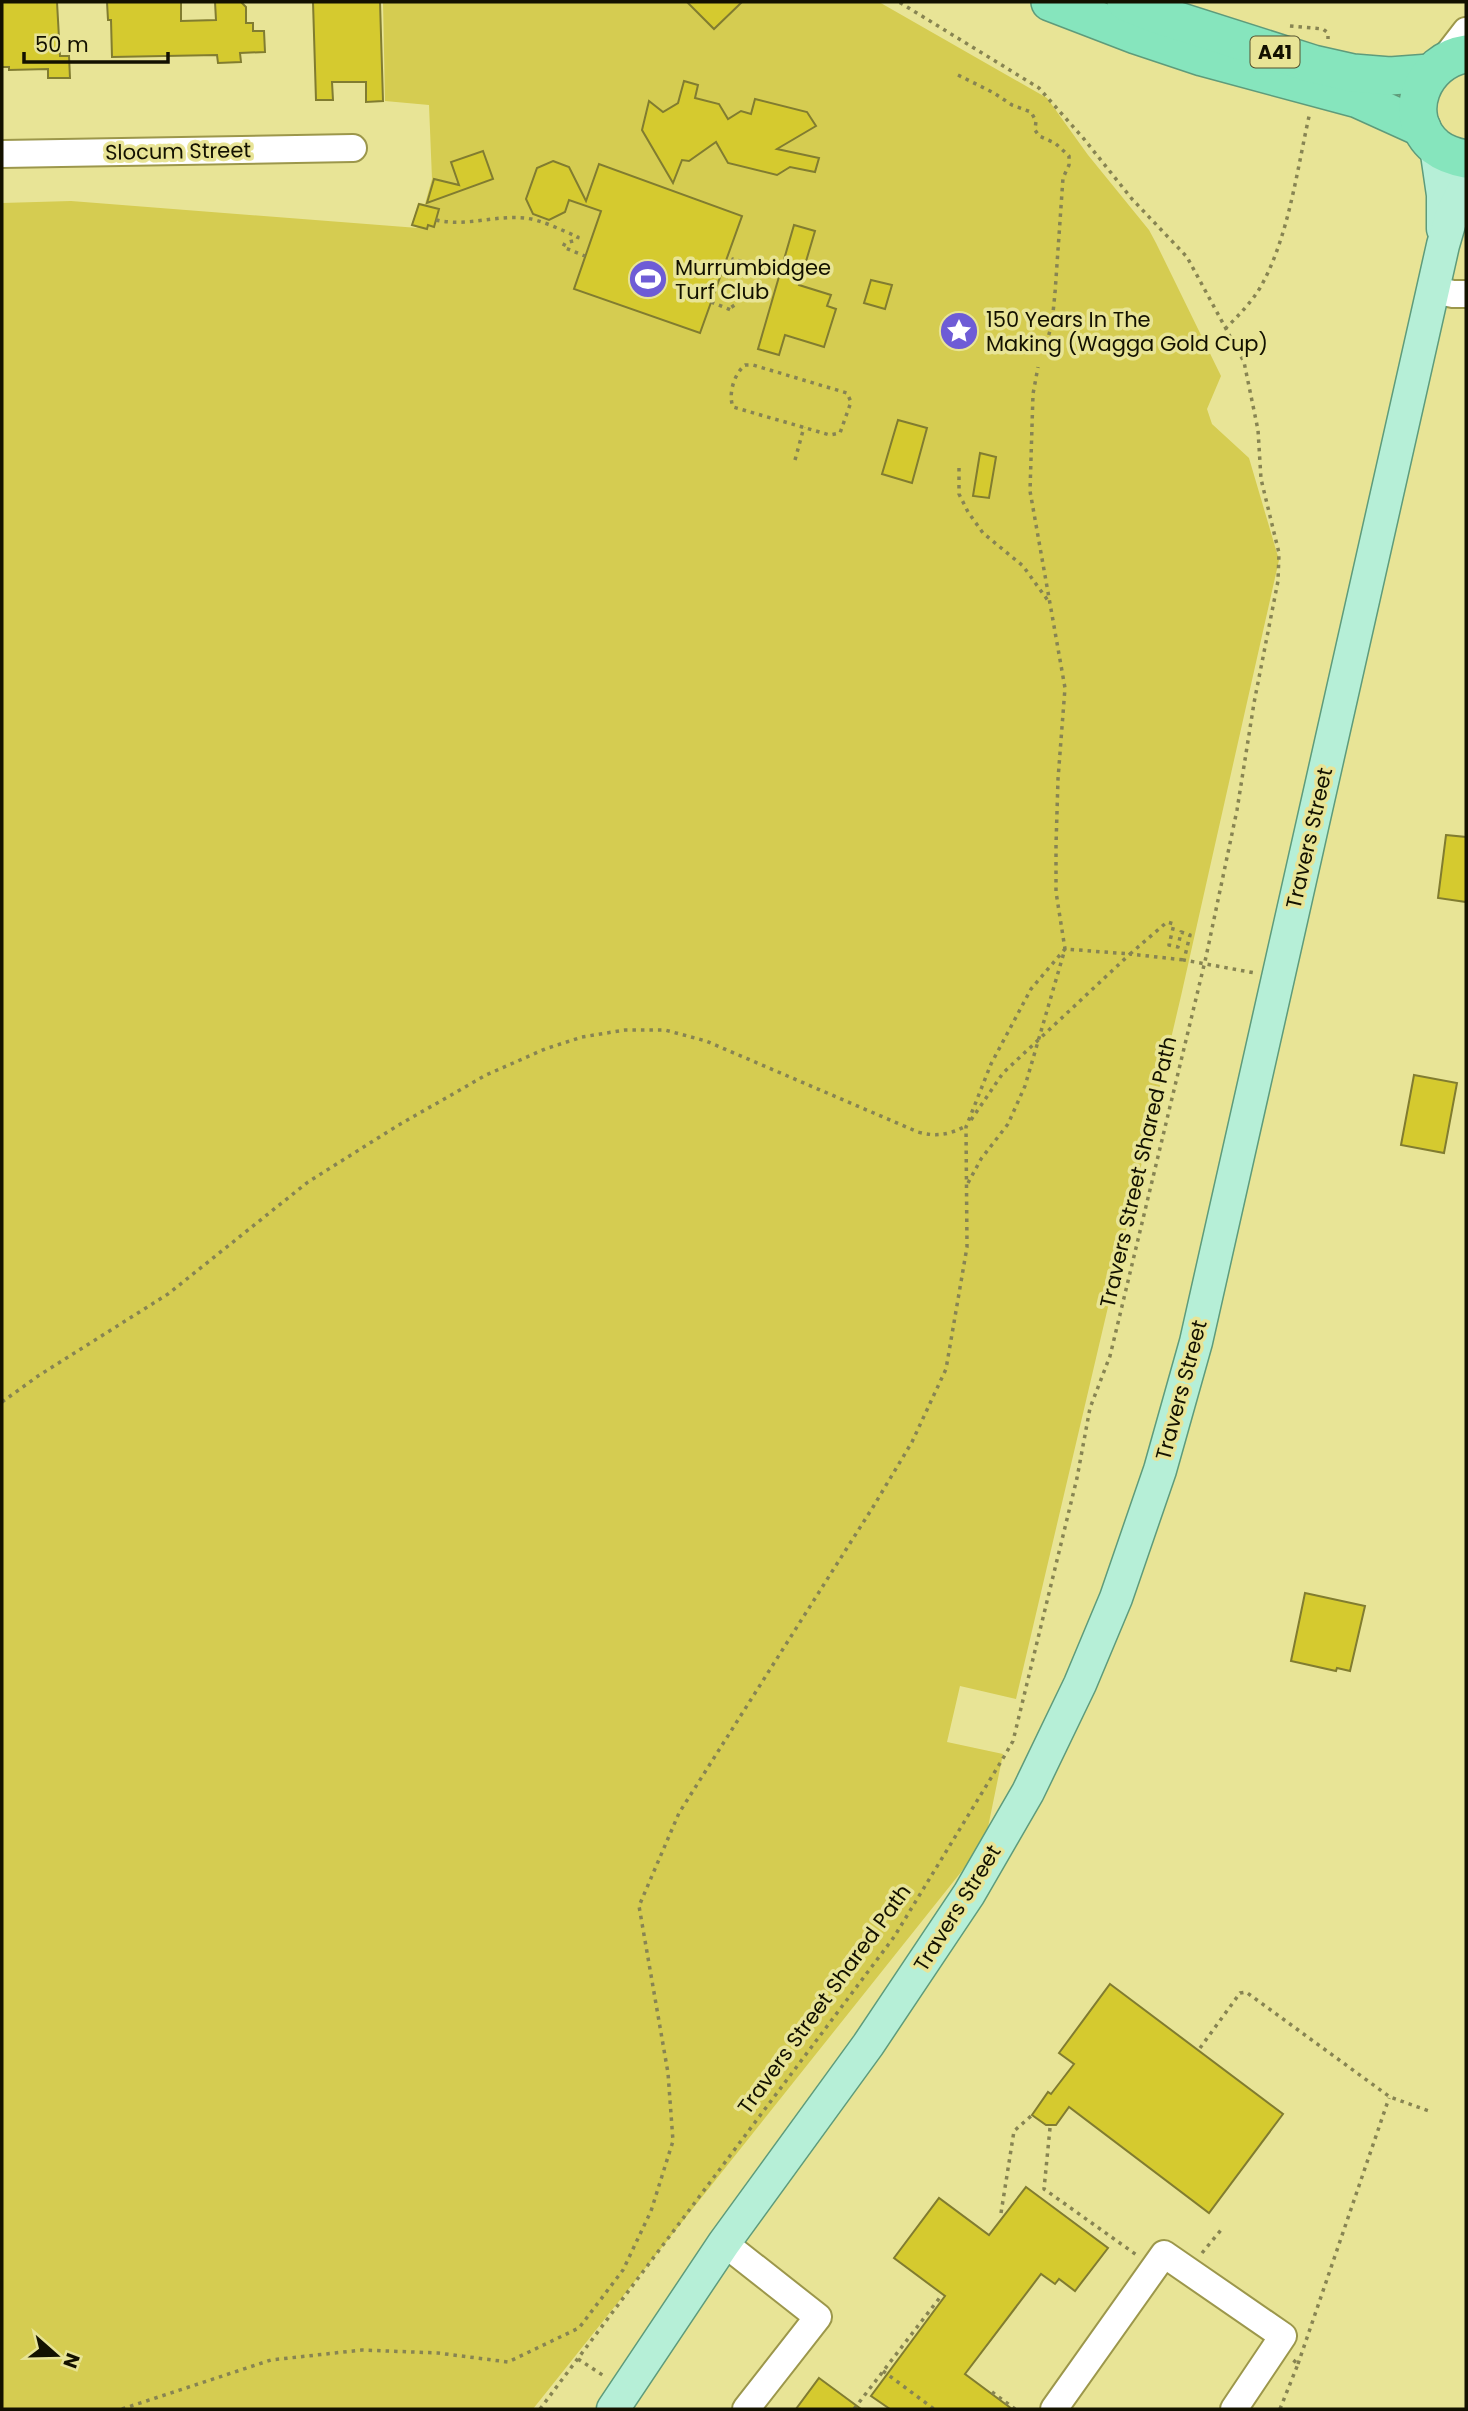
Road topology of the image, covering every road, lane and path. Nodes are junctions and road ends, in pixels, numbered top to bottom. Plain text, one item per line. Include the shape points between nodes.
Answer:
1 (899, 2) edge
2 (1050, 2) edge
3 (1126, 2) edge
4 (1466, 32) edge
5 (1446, 63) edge
6 (958, 75) dead end
7 (1311, 110) dead end
8 (1441, 145) edge
9 (353, 148) dead end
10 (2, 154) edge
11 (1466, 186) edge
12 (436, 220) dead end
13 (1443, 245) junction
14 (585, 256) dead end
15 (780, 273) dead end
16 (1434, 290) junction
17 (1466, 294) edge
18 (711, 302) dead end
19 (1225, 329) junction
20 (1045, 349) dead end
21 (1038, 367) dead end
22 (804, 427) junction
23 (795, 460) dead end
24 (959, 468) dead end
25 (1050, 604) junction
26 (1065, 949) junction
27 (1130, 954) junction
28 (1184, 960) junction
29 (1204, 964) junction
30 (1278, 977) junction
31 (1041, 1037) junction
32 (965, 1127) junction
33 (967, 1185) junction
34 (2, 1402) edge
35 (1200, 2048) dead end
36 (1390, 2097) junction
37 (1429, 2111) dead end
38 (1031, 2116) dead end
39 (1001, 2213) dead end
40 (724, 2243) junction
41 (941, 2296) dead end
42 (578, 2359) junction
43 (1298, 2364) dead end
44 (883, 2371) junction
45 (992, 2392) dead end
46 (611, 2395) edge
47 (122, 2409) edge
48 (540, 2409) edge
49 (747, 2409) edge
50 (854, 2409) edge
51 (934, 2409) edge
52 (1012, 2409) edge
53 (1054, 2409) edge
54 (1234, 2409) edge

1 - 19 path, Travers Street Shared Path via 1039,88 1187,257
2 - 8 highway, A41 via 1202,57 1358,99
3 - 5 highway, A41 via 1313,64 1365,74 1390,76
4 - 5 street
5 - 8 highway via 1422,86 1418,100 1418,114
6 - 20 path via 1031,112 1039,136 1069,156 1063,178 1052,323
7 - 19 path via 1275,255 1246,308
8 - 13 main road, Travers Street
9 - 10 street, Slocum Street
11 - 13 main road, Travers Street
12 - 14 path via 459,224 533,219 578,237 563,247
13 - 16 main road, Travers Street
15 - 18 path via 733,259 722,290 734,308
16 - 17 street
16 - 30 main road, Travers Street
19 - 29 path, Travers Street Shared Path via 1244,362 1258,430 1261,479 1279,553 1278,581 1237,810
21 - 25 path via 1030,491
22 - 22 path via 733,407 731,394 740,369 753,365 846,393 850,402 840,433 830,435
22 - 23 path
24 - 25 path via 959,494 968,512 983,533 1023,566
25 - 26 path via 1065,688 1056,892
26 - 27 path
26 - 31 path
26 - 32 path via 1031,989 991,1064
27 - 28 path
27 - 28 path via 1167,922 1174,924 1169,945 1178,947 1181,932 1190,935
27 - 31 path
28 - 29 path
29 - 30 path
29 - 42 path, Travers Street Shared Path via 1110,1356 1090,1408 1013,1741 894,1937
30 - 40 main road, Travers Street via 1196,1342 1160,1469 1102,1635 1028,1792 970,1894 868,2045
31 - 32 path via 1003,1073
31 - 33 path via 1008,1124
32 - 33 path
32 - 34 path via 934,1136 918,1132 706,1041 665,1030 582,1037 486,1075 308,1182 168,1294
33 - 47 path via 967,1247 946,1369 912,1442 873,1507 679,1813 639,1906 668,2073 673,2141 651,2211 623,2270 579,2328 508,2362 362,2350 284,2358
35 - 36 path via 1240,1993 1246,1992
36 - 37 path
36 - 43 path
38 - 39 path via 1014,2131
40 - 46 main road, Travers Street
40 - 49 street via 818,2317
41 - 44 path
42 - 46 path
42 - 48 path, Travers Street Shared Path
44 - 50 path
44 - 51 path
45 - 52 path
53 - 54 street via 1164,2254 1283,2336

